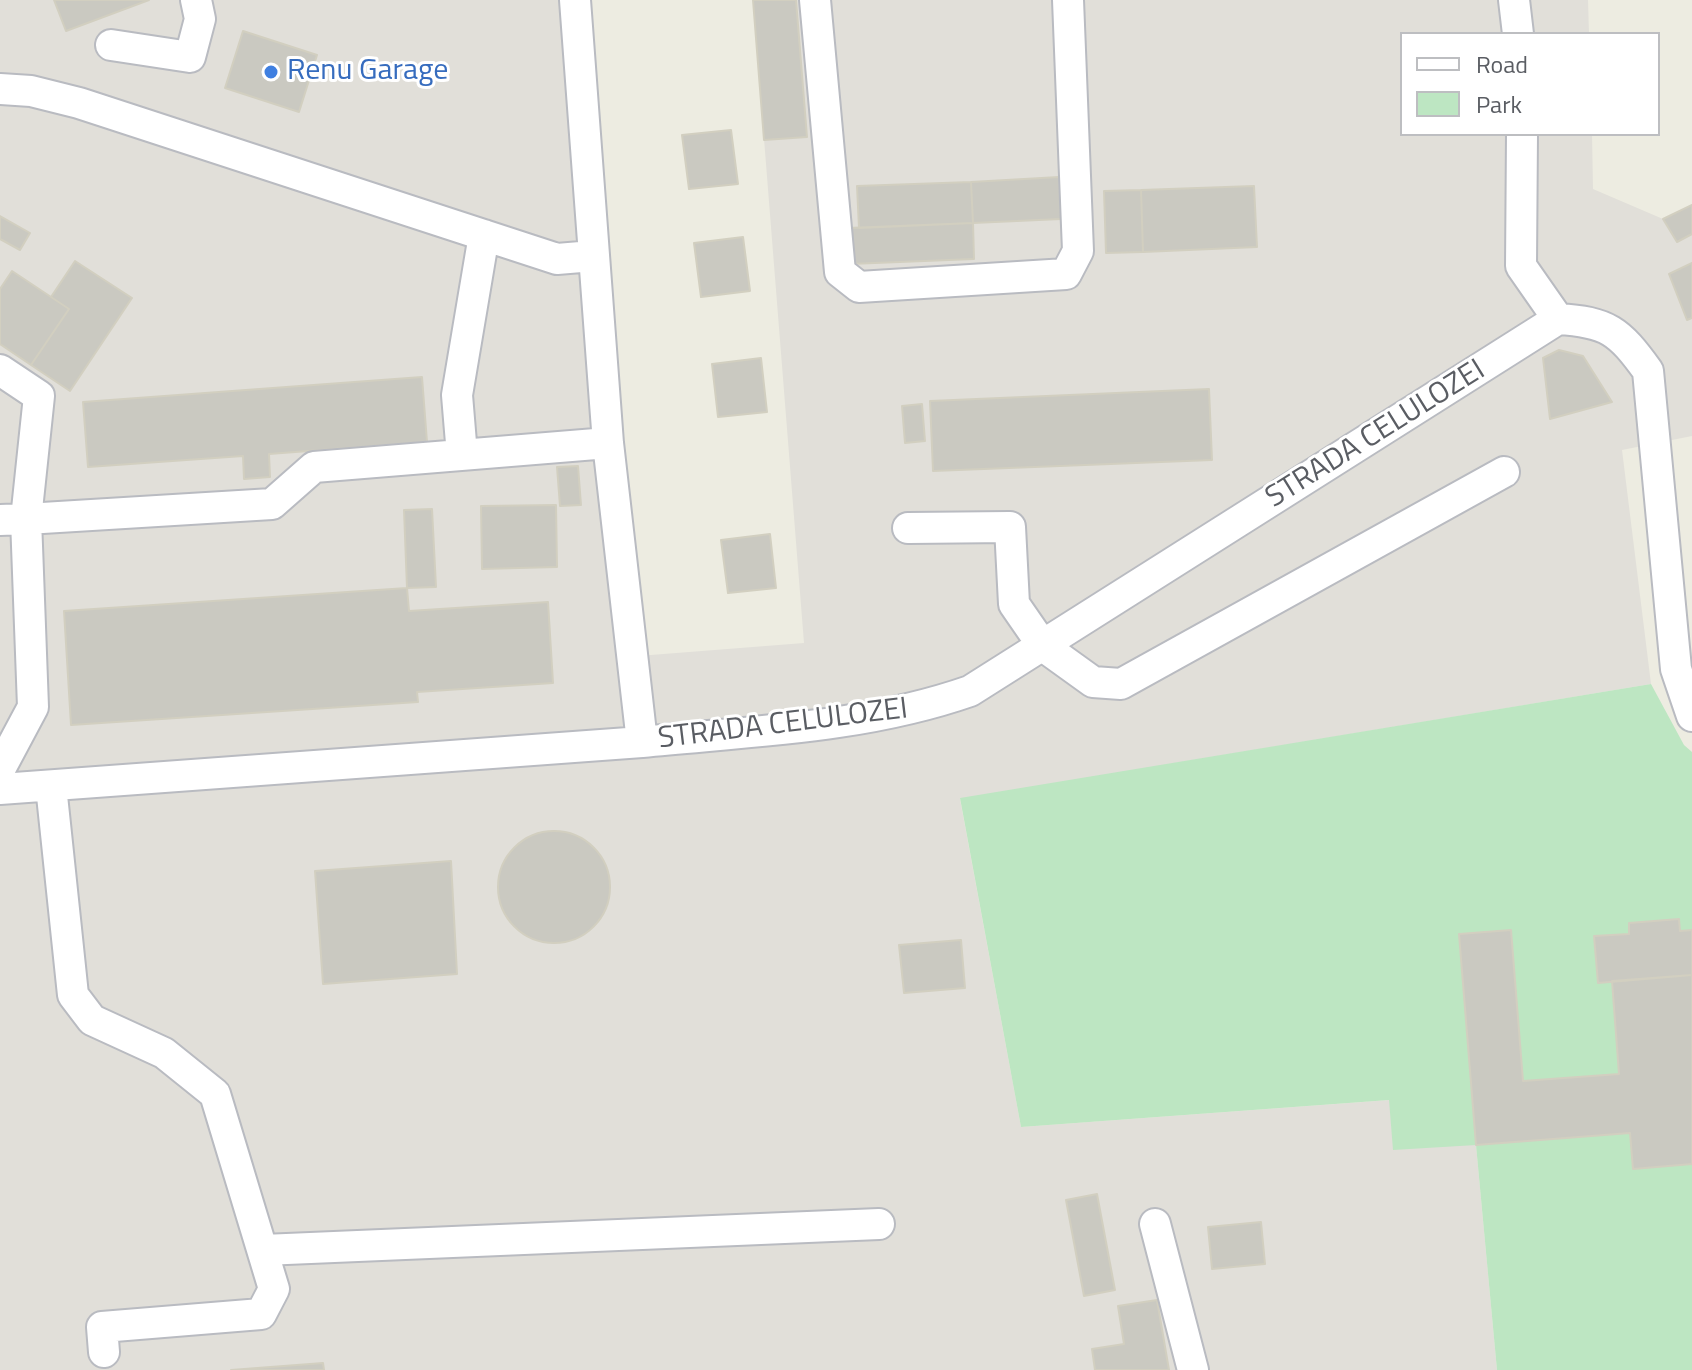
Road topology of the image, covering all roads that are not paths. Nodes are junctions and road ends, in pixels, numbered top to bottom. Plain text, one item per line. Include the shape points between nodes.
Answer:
1 (196, 0) edge
2 (575, 0) edge
3 (815, 0) edge
4 (1068, 0) edge
5 (1514, 0) edge
6 (1518, 32) edge
7 (111, 45) dead end
8 (0, 89) edge
9 (1522, 136) edge
10 (484, 235) junction
11 (593, 256) junction
12 (1558, 319) junction
13 (0, 370) edge
14 (608, 443) junction
15 (462, 455) junction
16 (1504, 472) dead end
17 (13, 519) edge
18 (908, 528) dead end
19 (1043, 646) junction
20 (1692, 716) edge
21 (642, 742) junction
22 (0, 769) edge
23 (51, 786) junction
24 (0, 789) edge
25 (879, 1224) dead end
26 (1155, 1224) dead end
27 (263, 1250) junction
28 (104, 1352) dead end
29 (1193, 1370) edge

1 - 7 lane via 200,19 190,57
2 - 11 lane, STRADA CELULOZEI
3 - 4 lane via 840,272 859,287 1066,274 1078,251
5 - 6 lane
8 - 10 lane via 79,103
9 - 12 lane via 1521,266
10 - 11 lane via 557,259
10 - 15 lane via 457,395
11 - 14 lane, STRADA CELULOZEI
12 - 19 lane, STRADA CELULOZEI
12 - 20 lane via 1592,321 1622,336 1648,371 1676,669
13 - 17 lane via 39,396
14 - 15 lane
14 - 21 lane, STRADA CELULOZEI
15 - 17 lane via 314,467 272,504
16 - 19 lane via 1121,684 1093,682
17 - 22 lane via 33,707
18 - 19 lane via 1010,527 1014,604
19 - 21 lane, STRADA CELULOZEI via 970,691 919,709 861,721
21 - 23 lane
23 - 24 lane
23 - 27 lane via 73,995 92,1020 164,1053 215,1094
25 - 27 lane
26 - 29 lane
27 - 28 lane via 274,1289 261,1314 102,1327

